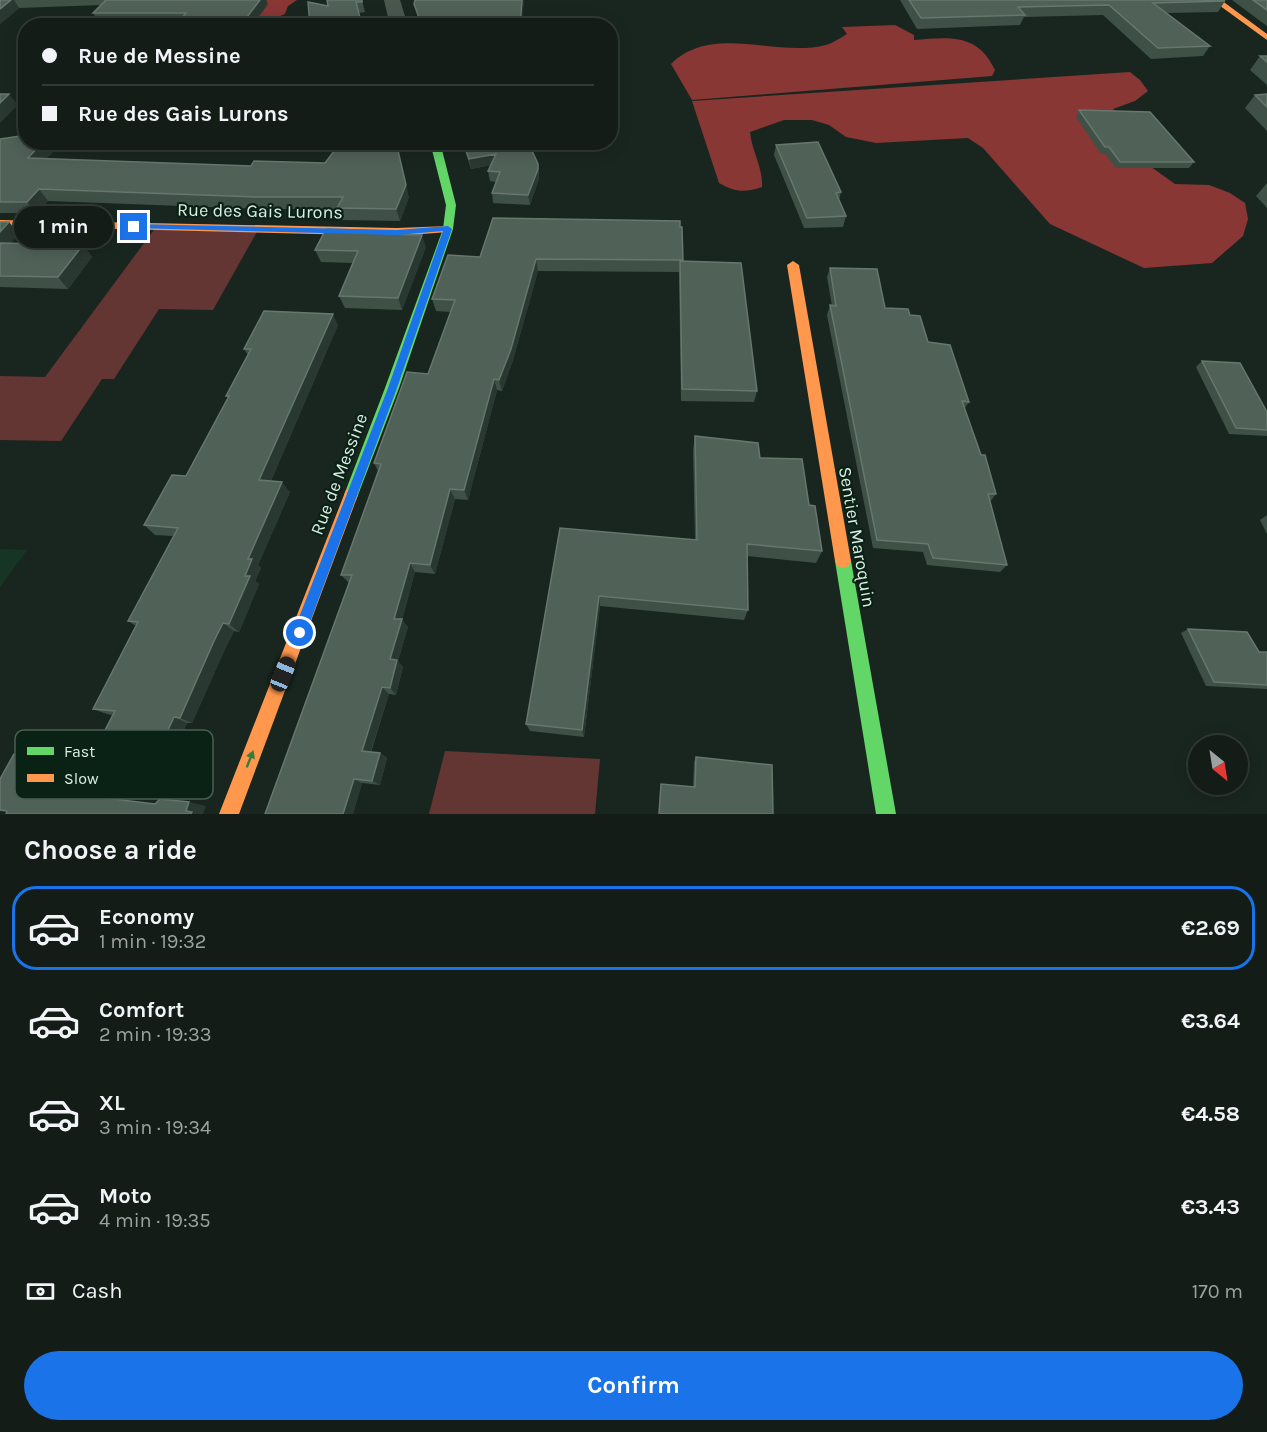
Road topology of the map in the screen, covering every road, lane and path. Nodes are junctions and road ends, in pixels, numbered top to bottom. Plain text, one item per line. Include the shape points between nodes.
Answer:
1 (392, 0) edge
2 (1216, 0) edge
3 (397, 18) edge
4 (1267, 38) edge
5 (437, 150) edge
6 (0, 223) edge
7 (448, 229) junction
8 (793, 265) dead end
9 (229, 814) edge
10 (886, 814) edge

1 - 3 street
2 - 4 street
5 - 7 street, Rue de Messine via 451,205
6 - 7 street, Rue des Gais Lurons via 397,232
9 -> 7 street, Rue de Messine via 392,388
8 - 10 street, Sentier Maroquin

